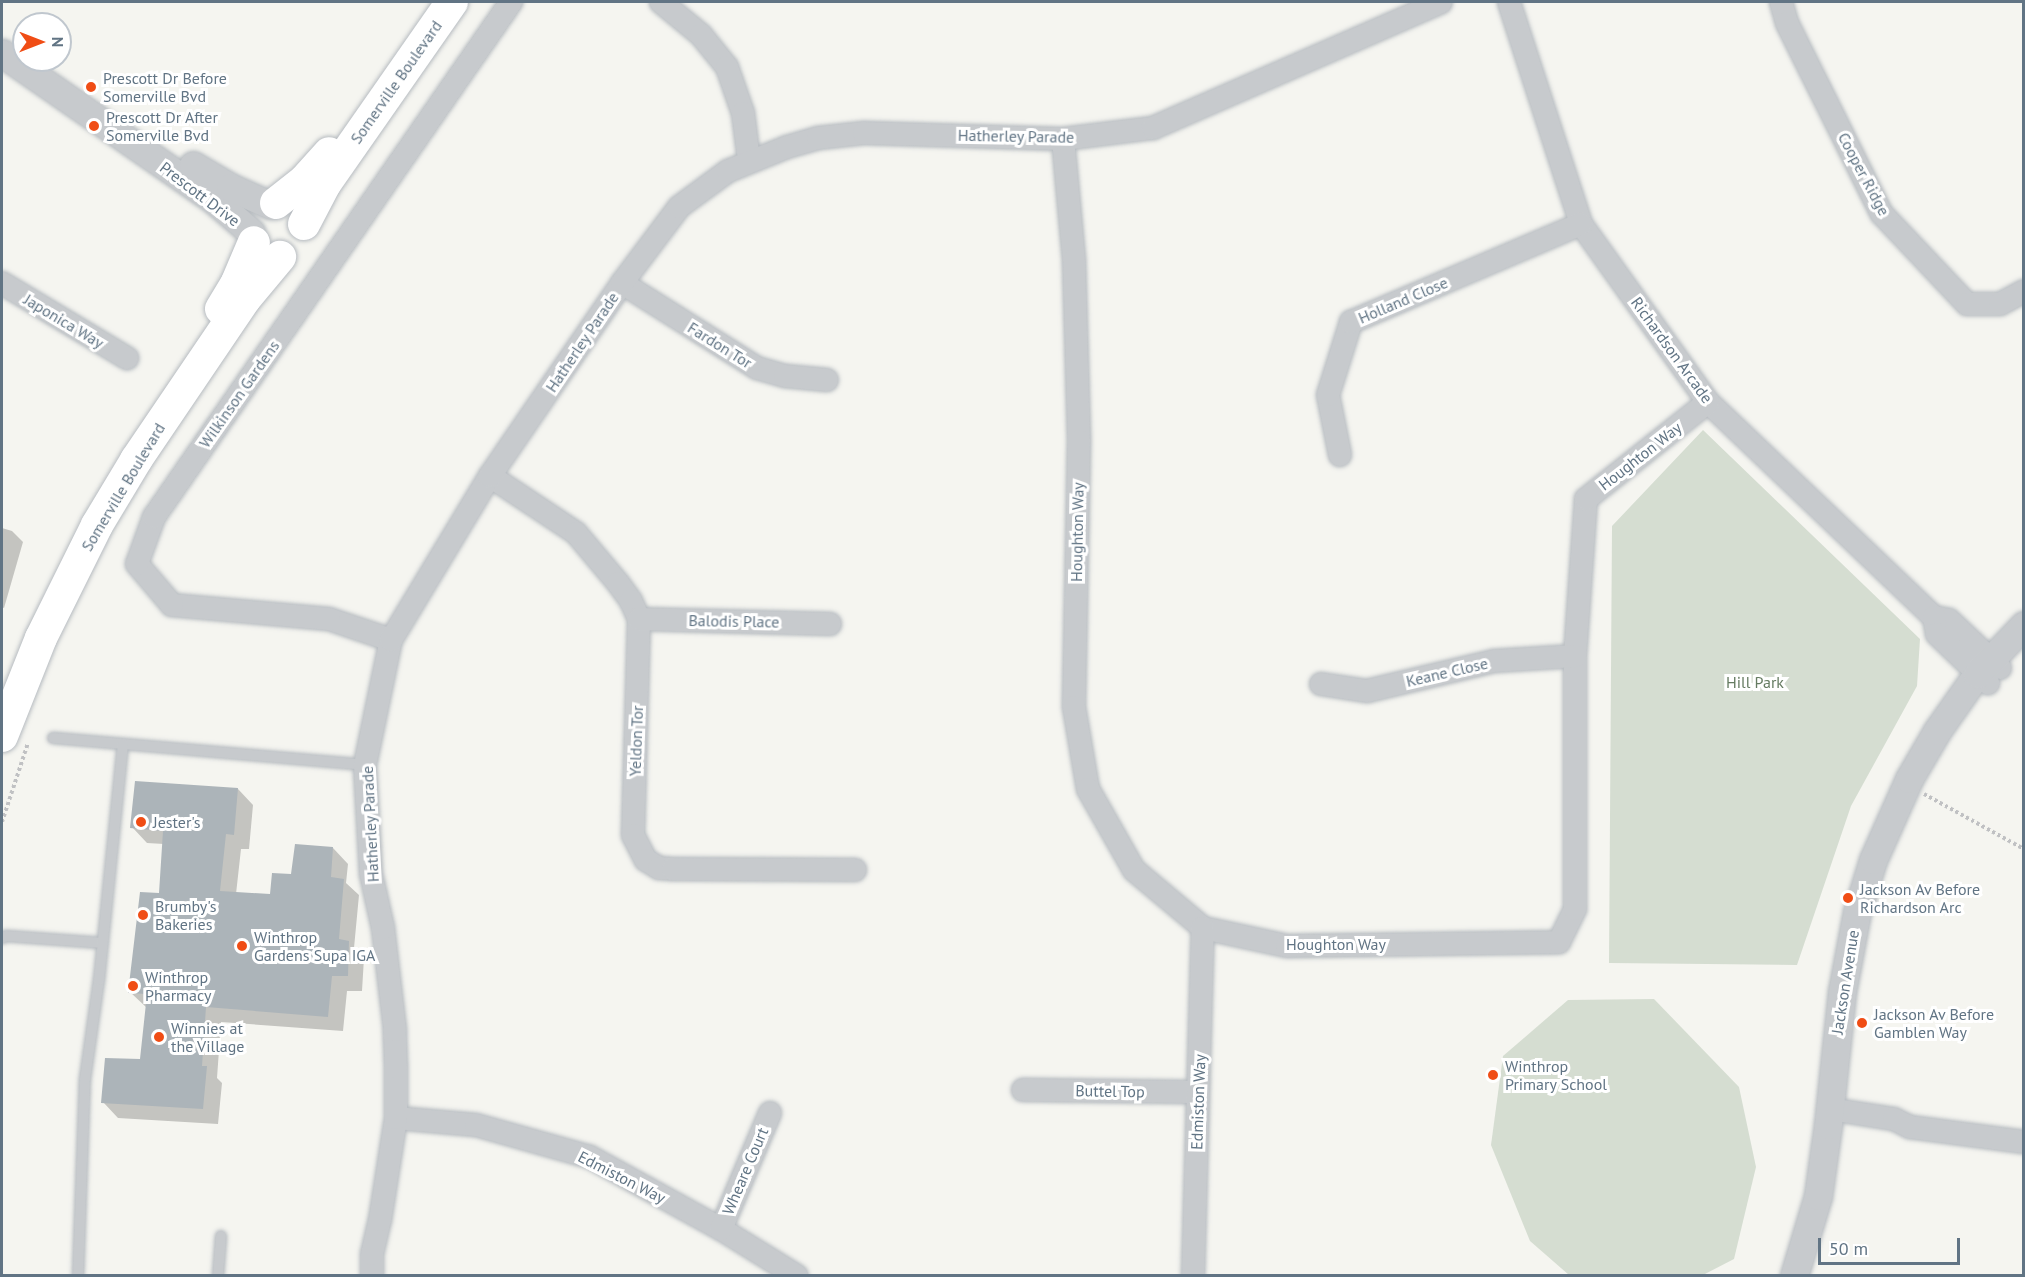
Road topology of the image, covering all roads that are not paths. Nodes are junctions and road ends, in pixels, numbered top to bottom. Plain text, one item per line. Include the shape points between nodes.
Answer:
1 (434, 2) edge
2 (452, 2) edge
3 (511, 2) edge
4 (661, 2) edge
5 (1441, 2) edge
6 (1509, 2) edge
7 (1781, 2) edge
8 (2, 53) edge
9 (55, 72) edge
10 (1063, 139) junction
11 (749, 160) junction
12 (273, 204) junction
13 (304, 224) junction
14 (1581, 224) junction
15 (261, 244) junction
16 (2, 283) edge
17 (622, 283) junction
18 (2024, 291) edge
19 (127, 358) dead end
20 (827, 380) dead end
21 (1708, 402) junction
22 (1340, 455) dead end
23 (490, 476) junction
24 (639, 619) junction
25 (830, 624) dead end
26 (2024, 625) edge
27 (391, 640) junction
28 (2024, 645) edge
29 (1575, 656) junction
30 (1989, 671) junction
31 (1321, 684) dead end
32 (2, 701) edge
33 (2, 736) edge
34 (53, 738) dead end
35 (123, 744) junction
36 (365, 765) junction
37 (855, 870) dead end
38 (1203, 928) junction
39 (3, 936) edge
40 (104, 943) junction
41 (1023, 1090) dead end
42 (1198, 1092) junction
43 (770, 1113) dead end
44 (396, 1118) junction
45 (1837, 1118) junction
46 (2024, 1142) edge
47 (721, 1229) junction
48 (220, 1236) dead end
49 (372, 1265) edge
50 (78, 1275) edge
51 (218, 1275) edge
52 (358, 1275) edge
53 (797, 1275) edge
54 (1193, 1275) edge
55 (1794, 1275) edge
56 (1808, 1275) edge

1 - 12 main road, Somerville Boulevard via 323,162
2 - 13 main road, Somerville Boulevard via 325,184
3 - 27 street, Wilkinson Gardens via 154,517 137,564 172,605 329,619
4 - 11 street via 701,35 727,67 743,113
5 - 10 street, Hatherley Parade via 1153,128
6 - 14 street, Richardson Arcade
7 - 18 street, Cooper Ridge via 1787,23 1882,214 1967,304 2000,304
8 - 15 street, Prescott Drive via 214,200
9 - 12 street, Prescott Drive via 206,174
10 - 11 street, Hatherley Parade via 864,133 818,138
10 - 38 street, Houghton Way via 1074,260 1079,441 1074,707 1088,789 1134,870
11 - 17 street, Hatherley Parade via 703,187 679,207
12 - 13 main road via 296,211
12 - 15 main road via 255,215
13 - 15 main road via 303,239 294,252
14 - 21 street, Richardson Arcade
14 - 22 street, Holland Close via 1351,322 1328,394
15 - 32 main road, Somerville Boulevard via 128,444 77,533
15 - 33 main road, Somerville Boulevard via 239,308 97,525 41,639
16 - 19 street, Japonica Way
17 - 20 street, Fardon Tor via 757,368 785,376
17 - 23 street, Hatherley Parade
21 - 29 street, Houghton Way via 1586,499
21 - 30 street, Richardson Arcade via 1934,617 1937,634
23 - 24 street via 576,533 618,583
23 - 27 street, Hatherley Parade
24 - 25 street, Balodis Place
24 - 37 street, Yeldon Tor via 633,835 646,860 660,868 674,869
26 - 30 street, Jackson Avenue
27 - 36 street, Hatherley Parade
28 - 30 street, Jackson Avenue
29 - 31 street, Keane Close via 1494,661 1367,691
29 - 38 street, Houghton Way via 1575,909 1559,942 1287,946
30 - 45 street, Jackson Avenue via 1918,790 1888,858 1863,938
30 - 45 street, Jackson Avenue via 1921,756 1873,860 1850,942 1842,992
34 - 35 lane
35 - 36 lane
35 - 40 lane
36 - 44 street, Hatherley Parade via 370,874 383,927 395,1030
38 - 42 street, Edmiston Way
39 - 40 lane
40 - 50 lane via 85,1079
41 - 42 street, Buttel Top
42 - 54 street, Edmiston Way
43 - 47 street, Wheare Court
44 - 47 street, Edmiston Way via 477,1125 590,1157
44 - 49 street, Hatherley Parade
45 - 46 street via 1894,1119 1910,1127
45 - 55 street, Jackson Avenue
45 - 56 street, Jackson Avenue via 1829,1205
47 - 53 street, Edmiston Way
48 - 51 lane
49 - 52 street, Hatherley Parade

